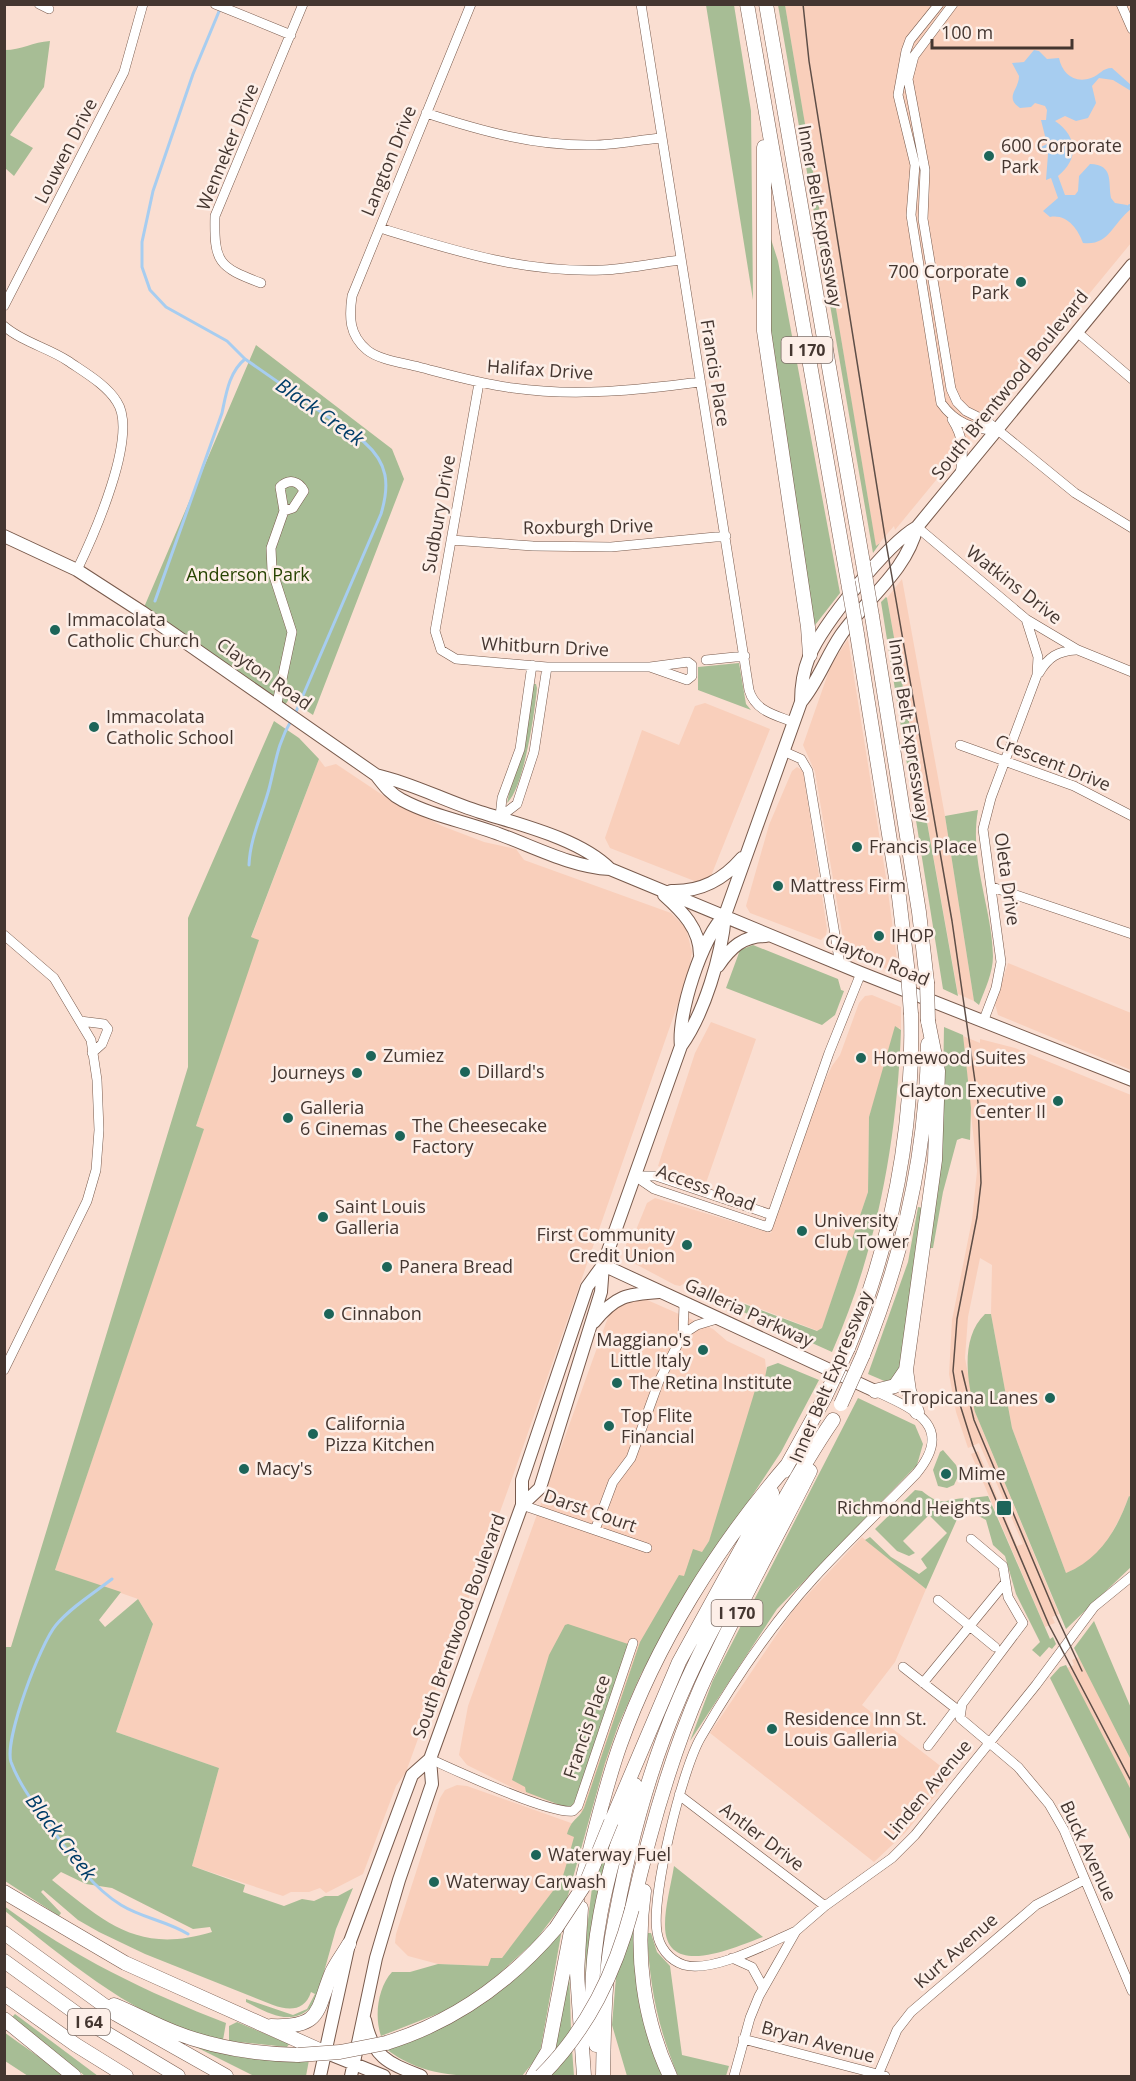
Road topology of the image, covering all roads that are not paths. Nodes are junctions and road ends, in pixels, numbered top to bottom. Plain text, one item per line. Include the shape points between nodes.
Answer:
1 (39, 4) edge
2 (143, 4) edge
3 (214, 4) edge
4 (303, 4) edge
5 (471, 4) edge
6 (641, 4) edge
7 (747, 4) edge
8 (765, 4) edge
9 (939, 4) edge
10 (953, 4) edge
11 (1121, 4) edge
12 (49, 9) dead end
13 (1131, 29) edge
14 (291, 35) junction
15 (426, 113) junction
16 (766, 118) junction
17 (661, 138) junction
18 (380, 228) junction
19 (680, 260) junction
20 (1131, 265) edge
21 (261, 283) dead end
22 (4, 306) edge
23 (4, 326) edge
24 (353, 333) joint
25 (1077, 333) junction
26 (1131, 379) edge
27 (700, 382) junction
28 (479, 383) junction
29 (949, 414) junction
30 (997, 431) junction
31 (959, 476) junction
32 (284, 511) dead end
33 (917, 527) junction
34 (1131, 528) edge
35 (4, 536) edge
36 (726, 536) junction
37 (451, 540) junction
38 (76, 570) junction
39 (1026, 619) junction
40 (441, 650) joint
41 (1078, 650) junction
42 (810, 655) junction
43 (745, 656) junction
44 (706, 660) dead end
45 (532, 665) junction
46 (547, 667) junction
47 (650, 667) junction
48 (1131, 672) edge
49 (1037, 675) junction
50 (801, 702) junction
51 (280, 705) junction
52 (794, 722) junction
53 (960, 745) dead end
54 (783, 751) junction
55 (1005, 760) junction
56 (376, 774) junction
57 (1131, 816) edge
58 (500, 817) junction
59 (748, 850) junction
60 (610, 869) junction
61 (992, 887) junction
62 (656, 888) junction
63 (725, 915) junction
64 (1131, 934) edge
65 (772, 936) junction
66 (7, 940) edge
67 (700, 962) junction
68 (840, 965) junction
69 (861, 973) junction
70 (711, 974) junction
71 (80, 1021) junction
72 (928, 1021) junction
73 (983, 1022) junction
74 (681, 1046) junction
75 (92, 1053) junction
76 (1131, 1080) edge
77 (635, 1176) junction
78 (772, 1215) junction
79 (603, 1264) junction
80 (661, 1292) junction
81 (684, 1304) junction
82 (717, 1319) junction
83 (592, 1326) junction
84 (683, 1334) junction
85 (4, 1370) edge
86 (906, 1370) junction
87 (875, 1391) junction
88 (917, 1412) junction
89 (833, 1420) junction
90 (788, 1464) junction
91 (522, 1505) junction
92 (595, 1530) junction
93 (971, 1539) dead end
94 (647, 1548) dead end
95 (1131, 1576) edge
96 (1005, 1583) junction
97 (938, 1600) dead end
98 (969, 1626) junction
99 (633, 1643) dead end
100 (995, 1647) dead end
101 (903, 1667) dead end
102 (923, 1683) junction
103 (958, 1710) junction
104 (658, 1711) junction
105 (988, 1743) junction
106 (928, 1746) dead end
107 (430, 1759) junction
108 (680, 1795) junction
109 (658, 1812) junction
110 (586, 1864) junction
111 (1084, 1880) junction
112 (4, 1892) edge
113 (825, 1906) junction
114 (796, 1931) junction
115 (4, 1933) edge
116 (349, 1944) junction
117 (732, 1958) junction
118 (4, 1961) edge
119 (763, 1988) junction
120 (1131, 1991) edge
121 (4, 1994) edge
122 (89, 1996) junction
123 (364, 2017) junction
124 (4, 2019) edge
125 (266, 2026) junction
126 (743, 2039) junction
127 (326, 2053) junction
128 (353, 2070) edge
129 (74, 2076) edge
130 (126, 2076) edge
131 (178, 2076) edge
132 (226, 2076) edge
133 (320, 2076) edge
134 (384, 2076) edge
135 (422, 2076) edge
136 (533, 2076) edge
137 (541, 2076) edge
138 (584, 2076) edge
139 (604, 2076) edge
140 (670, 2076) edge
141 (734, 2076) edge
142 (881, 2076) edge

1 - 12 street
2 - 22 street, Louwen Drive via 124,72
3 - 14 street
4 - 14 street, Wenneker Drive
5 - 15 street, Langton Drive
6 - 17 street, Francis Place
7 - 16 highway, Inner Belt Expressway / I 170
8 - 72 highway, Inner Belt Expressway / I 170, bridge via 918,901
9 - 29 street via 906,49 898,95 915,165 911,215 941,403
10 - 30 street via 915,56 908,79 909,94 922,146 923,219 951,388 966,411
11 - 13 street
14 - 21 street, Wenneker Drive via 215,216 216,251 223,264 230,271
15 - 17 street via 482,131 542,143 594,146
15 - 18 street, Langton Drive
16 - 42 highway via 762,200 764,331
16 - 90 highway, Inner Belt Expressway / I 170, bridge via 857,634 897,886 911,1014 909,1114 901,1176 875,1276 848,1348
17 - 19 street, Francis Place
18 - 19 street via 477,258 539,268 604,270
18 - 24 street, Langton Drive via 352,296 349,318
19 - 27 street, Francis Place
20 - 25 main road, South Brentwood Boulevard
23 - 38 street via 90,376 118,402 121,410 124,429 119,459
24 - 28 street, Halifax Drive via 368,351
25 - 26 street
25 - 30 main road, South Brentwood Boulevard
27 - 28 street, Halifax Drive via 634,391 570,392
27 - 36 street, Francis Place
28 - 37 street, Sudbury Drive
29 - 30 street via 973,428
29 - 31 street via 963,441
30 - 31 main road, South Brentwood Boulevard
30 - 34 street via 1075,493
31 - 33 main road, South Brentwood Boulevard
32 - 51 street via 271,548 272,570 292,632
33 - 39 street, Watkins Drive
33 - 42 main road, South Brentwood Boulevard via 894,543 834,615
33 - 50 main road, South Brentwood Boulevard via 909,553 843,632
35 - 38 main road, Clayton Road
36 - 37 street, Roxburgh Drive via 611,547
36 - 43 street, Francis Place
37 - 40 street, Sudbury Drive via 435,631
38 - 51 main road, Clayton Road
39 - 41 street, Watkins Drive
39 - 49 street, Oleta Drive via 1038,657
40 - 45 street, Whitburn Drive via 456,659
41 - 48 street, Watkins Drive
41 - 49 street, Oleta Drive via 1053,655
42 - 50 main road, South Brentwood Boulevard
43 - 44 street
43 - 52 street, Francis Place via 753,701 762,709
45 - 46 street, Whitburn Drive
45 - 58 street via 520,749 502,798
46 - 47 street, Whitburn Drive
46 - 58 street via 534,752 517,804
47 - 47 street, Whitburn Drive via 688,662 692,665 692,676 687,680
49 - 55 street, Oleta Drive
50 - 52 main road, South Brentwood Boulevard
51 - 56 main road, Clayton Road
52 - 54 main road, South Brentwood Boulevard
53 - 55 street, Crescent Drive
54 - 59 main road, South Brentwood Boulevard
54 - 68 street via 801,759 808,771
55 - 57 street, Crescent Drive via 1094,795
55 - 61 street, Oleta Drive via 983,829
56 - 58 main road, Clayton Road
56 - 60 main road, Clayton Road via 389,792 446,818 591,868
58 - 60 main road, Clayton Road via 596,855
59 - 62 main road via 731,871 709,885 683,891
59 - 63 main road, South Brentwood Boulevard
60 - 62 main road, Clayton Road
61 - 64 street
61 - 73 street, Oleta Drive via 1001,962
62 - 63 main road, Clayton Road
62 - 67 main road via 688,920 700,946
63 - 65 main road, Clayton Road
63 - 67 main road, South Brentwood Boulevard via 712,929
63 - 70 main road, South Brentwood Boulevard
65 - 68 main road, Clayton Road
65 - 70 main road via 752,936 740,942
66 - 71 street via 54,978
67 - 74 main road, South Brentwood Boulevard via 681,1017
68 - 69 main road, Clayton Road
69 - 73 main road, Clayton Road
69 - 78 street via 828,1053
70 - 74 main road, South Brentwood Boulevard via 696,1021
71 - 75 street via 91,1040
71 - 75 street via 104,1024 108,1029 102,1044
72 - 86 highway via 938,1071 935,1160
72 - 89 highway, Inner Belt Expressway / I 170, bridge via 926,1103 910,1204 894,1270 863,1355
73 - 76 main road, Clayton Road
74 - 77 main road, South Brentwood Boulevard
75 - 85 street via 98,1093 96,1170 87,1201
77 - 78 street, Access Road via 656,1176
77 - 78 street, Access Road via 654,1189 768,1227
77 - 79 main road, South Brentwood Boulevard
79 - 80 main road, Galleria Parkway
79 - 83 main road, South Brentwood Boulevard via 603,1285
79 - 91 main road, South Brentwood Boulevard via 587,1287 528,1461 522,1480
80 - 81 main road, Galleria Parkway
80 - 83 main road via 617,1300
81 - 82 main road, Galleria Parkway
81 - 84 street
82 - 84 street
82 - 87 main road, Galleria Parkway
83 - 91 main road, South Brentwood Boulevard via 540,1488
84 - 92 street via 659,1382 636,1446 613,1482
86 - 87 highway via 896,1386
86 - 88 highway
87 - 88 street, Galleria Parkway
88 - 108 street via 926,1419 931,1432 930,1450 923,1466 786,1612 699,1739
89 - 109 highway, Inner Belt Expressway / I 170 via 710,1669 676,1752
89 - 139 highway via 803,1466 707,1640 657,1758 632,1843 612,1937 604,2005
90 - 104 highway, Inner Belt Expressway / I 170 via 693,1635
90 - 110 highway via 723,1551 648,1680 610,1774
91 - 92 street, Darst Court
91 - 107 main road, South Brentwood Boulevard
92 - 94 street, Darst Court
93 - 96 street via 999,1560
95 - 105 street, Linden Avenue via 1094,1607
96 - 98 street
96 - 103 street via 1008,1597 1021,1617 1021,1629
97 - 98 street
98 - 100 street
98 - 102 street
99 - 107 street, Francis Place via 578,1806 573,1811 565,1812
101 - 102 street, Buck Avenue
102 - 103 street, Buck Avenue
103 - 105 street, Buck Avenue via 960,1718
103 - 106 street
104 - 122 highway, bridge via 587,1881 556,1928 521,1966 479,1999 429,2028 386,2043 340,2052 298,2055 240,2051 172,2031
104 - 139 highway, bridge via 610,1879 595,1950 593,2022
105 - 111 street, Buck Avenue via 1018,1767 1049,1804
105 - 113 street, Linden Avenue via 907,1843 868,1877
107 - 116 main road, South Brentwood Boulevard via 412,1775
107 - 123 main road, South Brentwood Boulevard via 432,1784 376,1958
108 - 113 street, Antler Drive
108 - 117 street via 666,1853 656,1929 660,1945 670,1957 685,1965
109 - 137 highway, bridge via 618,1956 592,2012 565,2051
109 - 140 highway via 644,1887 640,1952 648,2010
110 - 136 highway via 548,2051
110 - 138 highway via 577,1973
111 - 120 street, Buck Avenue
111 - 142 street, Kurt Avenue via 1036,1905 911,2012 897,2030
112 - 125 highway via 125,1964
113 - 114 street, Linden Avenue
114 - 117 street
114 - 119 street, Linden Avenue
115 - 122 highway, I 64
116 - 125 highway via 333,1970 318,2013 299,2025
116 - 127 main road, South Brentwood Boulevard
117 - 119 street via 752,1967
118 - 131 highway, I 64 via 91,2024
119 - 126 street, Linden Avenue
121 - 130 highway
122 - 132 highway, I 64
123 - 128 main road, South Brentwood Boulevard
123 - 135 main road via 378,2054
124 - 129 highway
125 - 127 highway
126 - 141 street, Linden Avenue
126 - 142 street, Bryan Avenue
127 - 128 main road
127 - 133 main road, South Brentwood Boulevard
128 - 134 main road

